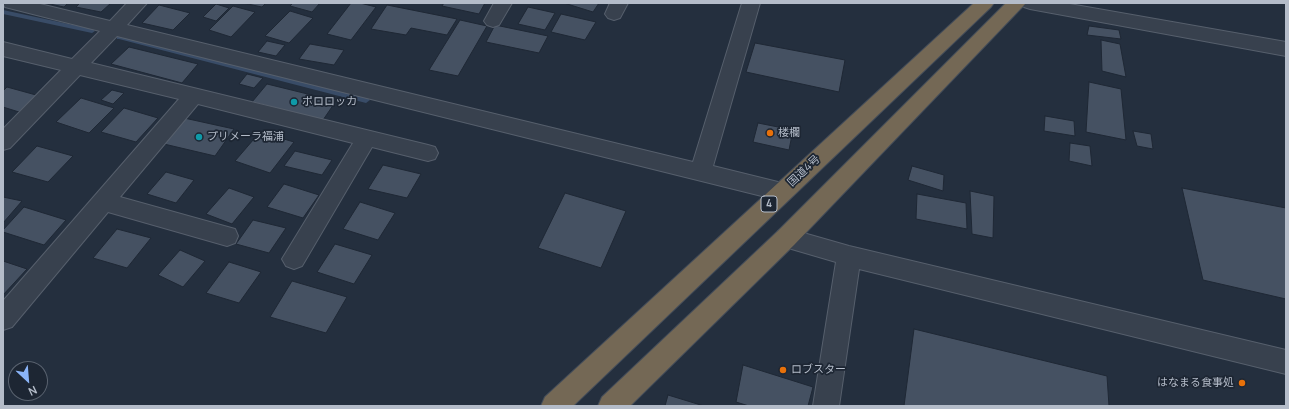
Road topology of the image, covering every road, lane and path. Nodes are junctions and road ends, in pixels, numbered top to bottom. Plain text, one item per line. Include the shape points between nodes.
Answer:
1 (12, 3) edge
2 (138, 3) edge
3 (503, 3) edge
4 (751, 3) edge
5 (985, 3) edge
6 (1017, 3) edge
7 (1030, 3) edge
8 (493, 21) dead end
9 (114, 28) junction
10 (3, 49) edge
11 (1286, 49) edge
12 (76, 67) junction
13 (194, 95) junction
14 (367, 138) junction
15 (3, 142) edge
16 (428, 153) dead end
17 (701, 172) junction
18 (782, 192) junction
19 (103, 201) junction
20 (227, 236) dead end
21 (786, 238) junction
22 (849, 256) junction
23 (294, 259) dead end
24 (3, 319) edge
25 (1286, 362) edge
26 (554, 406) edge
27 (611, 406) edge
28 (826, 406) edge

1 - 9 street
2 - 9 street
3 - 8 street
4 - 17 street
5 - 18 highway, 国道4号 / 4
6 - 21 highway
7 - 11 street
9 - 12 street
9 - 17 street
10 - 12 street
12 - 13 street
12 - 15 street
13 - 14 street
13 - 19 street
14 - 16 street
14 - 23 street
17 - 18 street
18 - 26 highway, 国道4号 / 4
19 - 20 street
19 - 24 street
21 - 22 street
21 - 27 highway
22 - 25 street
22 - 28 street

